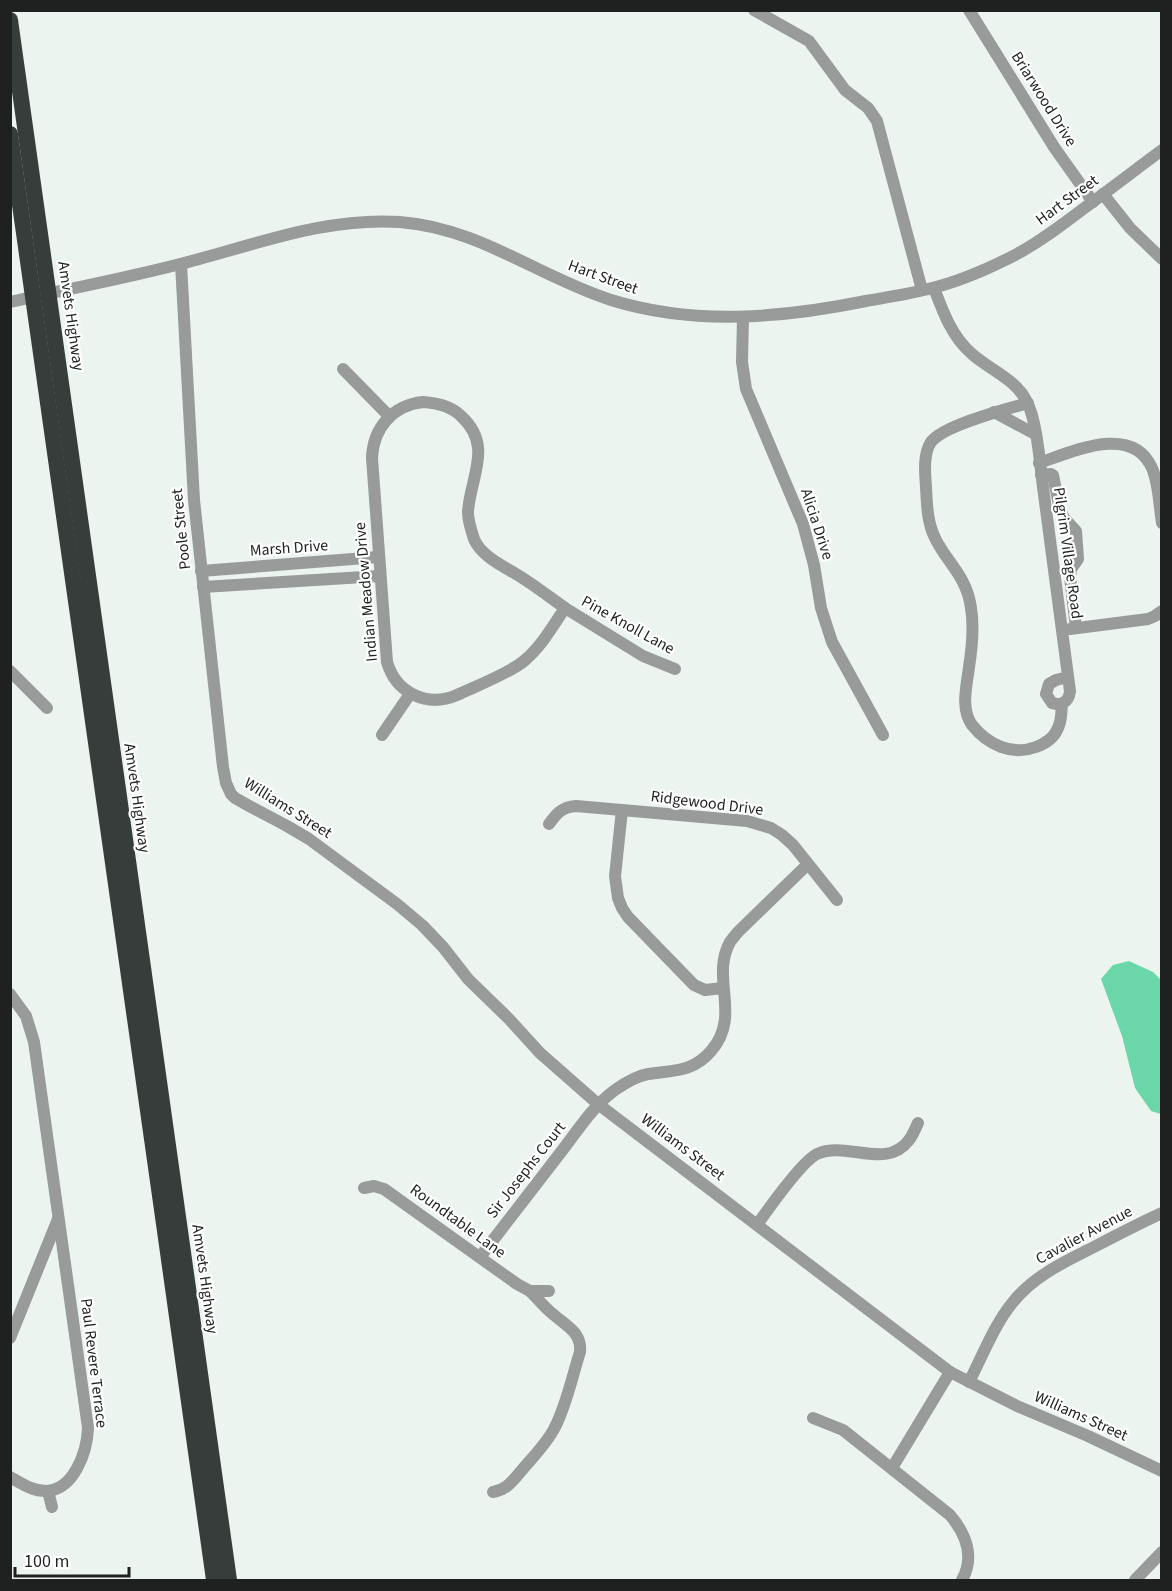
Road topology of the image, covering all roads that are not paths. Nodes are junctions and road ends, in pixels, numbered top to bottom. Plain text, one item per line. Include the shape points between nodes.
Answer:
1 (754, 10) edge
2 (969, 10) edge
3 (10, 20) edge
4 (10, 134) edge
5 (1161, 150) edge
6 (1098, 198) junction
7 (1161, 259) edge
8 (181, 264) junction
9 (928, 289) junction
10 (14, 301) edge
11 (743, 317) junction
12 (343, 369) dead end
13 (1028, 403) junction
14 (994, 412) junction
15 (389, 416) junction
16 (1035, 434) junction
17 (1040, 469) junction
18 (1161, 523) edge
19 (378, 557) junction
20 (201, 571) junction
21 (380, 576) junction
22 (203, 587) junction
23 (565, 608) junction
24 (1161, 610) edge
25 (1076, 628) junction
26 (1062, 630) junction
27 (675, 669) dead end
28 (10, 671) edge
29 (1068, 677) junction
30 (410, 694) junction
31 (1062, 704) junction
32 (48, 708) dead end
33 (382, 735) dead end
34 (883, 735) dead end
35 (229, 789) joint
36 (622, 810) junction
37 (549, 824) dead end
38 (808, 864) junction
39 (837, 900) dead end
40 (723, 988) junction
41 (10, 994) edge
42 (598, 1104) junction
43 (918, 1123) dead end
44 (364, 1188) dead end
45 (1161, 1213) edge
46 (58, 1218) junction
47 (757, 1224) junction
48 (480, 1257) junction
49 (530, 1291) junction
50 (549, 1291) dead end
51 (10, 1338) edge
52 (950, 1372) junction
53 (969, 1382) junction
54 (813, 1418) dead end
55 (892, 1468) junction
56 (1161, 1471) edge
57 (10, 1477) edge
58 (48, 1491) junction
59 (493, 1492) dead end
60 (52, 1507) dead end
61 (1161, 1552) edge
62 (214, 1581) edge
63 (229, 1581) edge
64 (962, 1581) edge
65 (1136, 1581) edge

1 - 9 street, Pilgrim Village Road via 809,41 845,90 868,108 877,121
2 - 6 street, Briarwood Drive via 1053,147
3 - 63 highway, Amvets Highway
4 - 62 highway, Amvets Highway
5 - 6 street, Hart Street
6 - 7 street, Briarwood Drive
6 - 9 street, Hart Street via 1018,253
8 - 10 street, Hart Street
8 - 11 street, Hart Street via 325,226 398,222 455,233 614,301 666,312
8 - 20 street, Poole Street
9 - 11 street, Hart Street via 815,310
9 - 13 street, Pilgrim Village Road via 960,342 1013,384
11 - 34 street, Alicia Drive via 746,389 804,524 832,642
12 - 15 street
13 - 14 street, Pilgrim Village Road
13 - 16 street, Pilgrim Village Road
14 - 16 street
14 - 31 street, Pilgrim Village Road via 937,437 928,448 926,463 929,522 936,540 964,582 971,607 966,712 973,726 993,742 1008,750 1025,750 1055,735
15 - 19 street, Indian Meadow Drive via 377,433 372,453
15 - 23 street via 408,405 429,402 449,408 466,421 479,450 468,510 474,539 493,559
16 - 17 street, Pilgrim Village Road
17 - 18 street via 1104,443 1137,450 1153,469
17 - 25 street via 1053,475 1060,510 1076,531 1078,559 1070,577
17 - 26 street, Pilgrim Village Road
19 - 20 street, Marsh Drive
19 - 21 street, Indian Meadow Drive
20 - 22 street, Poole Street
21 - 22 street, Marsh Drive
21 - 30 street, Indian Meadow Drive via 387,662 397,683
22 - 35 street, Poole Street via 223,767
23 - 27 street, Pine Knoll Lane via 643,656
23 - 30 street via 531,654 516,666 447,699 430,700
24 - 25 street via 1148,619
25 - 26 street
26 - 29 street, Pilgrim Village Road
28 - 32 street
29 - 31 street, Pilgrim Village Road via 1070,695
29 - 31 street via 1052,681 1046,691 1049,700
30 - 33 street
35 - 42 street, Williams Street via 235,798 309,839 410,914 540,1053
36 - 37 street, Ridgewood Drive via 571,806 557,812
36 - 38 street, Ridgewood Drive via 760,824 782,835
36 - 40 street via 615,876 622,908 694,986 705,990
38 - 39 street, Ridgewood Drive
38 - 40 street, Sir Josephs Court via 730,942
40 - 42 street, Sir Josephs Court via 723,1030 705,1057 684,1069 633,1079
41 - 46 street, Paul Revere Terrace via 31,1029
42 - 47 street, Williams Street
42 - 48 street, Sir Josephs Court
43 - 47 street via 909,1140 894,1151 874,1155 831,1150 816,1155 804,1164
44 - 48 street, Roundtable Lane via 384,1189
45 - 53 street, Cavalier Avenue via 1032,1283 1003,1316
46 - 51 street, Paul Revere Terrace
46 - 58 street, Paul Revere Terrace via 88,1428 77,1468 67,1481
47 - 52 street, Williams Street
48 - 49 street, Roundtable Lane
49 - 50 street
49 - 59 street, Roundtable Lane via 576,1333 580,1352 555,1429 508,1486
52 - 53 street, Williams Street
52 - 55 street
53 - 56 street, Williams Street
54 - 55 street via 843,1430
55 - 64 street via 957,1523 968,1550
57 - 58 street via 30,1488
58 - 60 street
61 - 65 street

